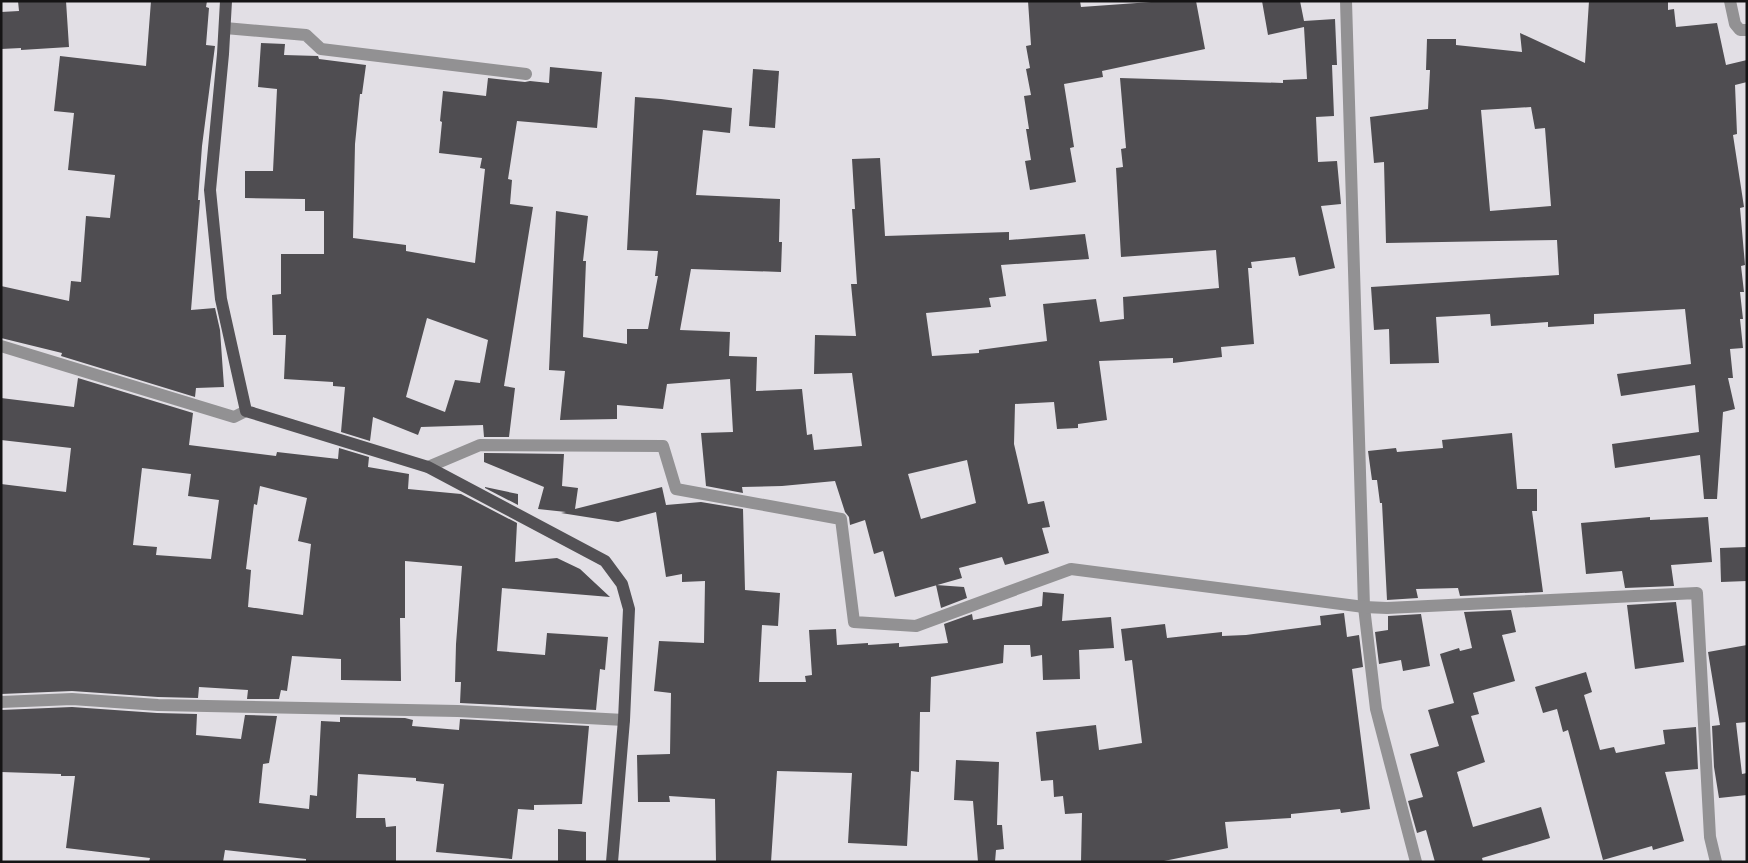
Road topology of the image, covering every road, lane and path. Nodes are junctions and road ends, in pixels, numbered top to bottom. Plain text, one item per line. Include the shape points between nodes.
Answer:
1 (226, 1) edge
2 (1346, 1) edge
3 (1730, 1) edge
4 (224, 28) junction
5 (1747, 30) edge
6 (526, 74) dead end
7 (1, 346) edge
8 (246, 411) junction
9 (428, 467) junction
10 (1364, 607) junction
11 (1, 702) edge
12 (624, 720) junction
13 (612, 862) edge
14 (1416, 862) edge
15 (1716, 862) edge

1 - 4 main road
2 - 10 street
3 - 5 street via 1735,24 1740,30
4 - 6 street via 306,35 321,49
4 - 8 main road via 210,190 221,299
7 - 8 street via 234,417
8 - 9 main road
9 - 10 street via 480,445 663,446 676,489 841,519 854,622 916,626 1071,569
9 - 12 main road via 605,561 622,584 629,609
10 - 14 street via 1376,709
10 - 15 street via 1697,593 1710,837
11 - 12 street via 72,699 158,705 458,711
12 - 13 main road

